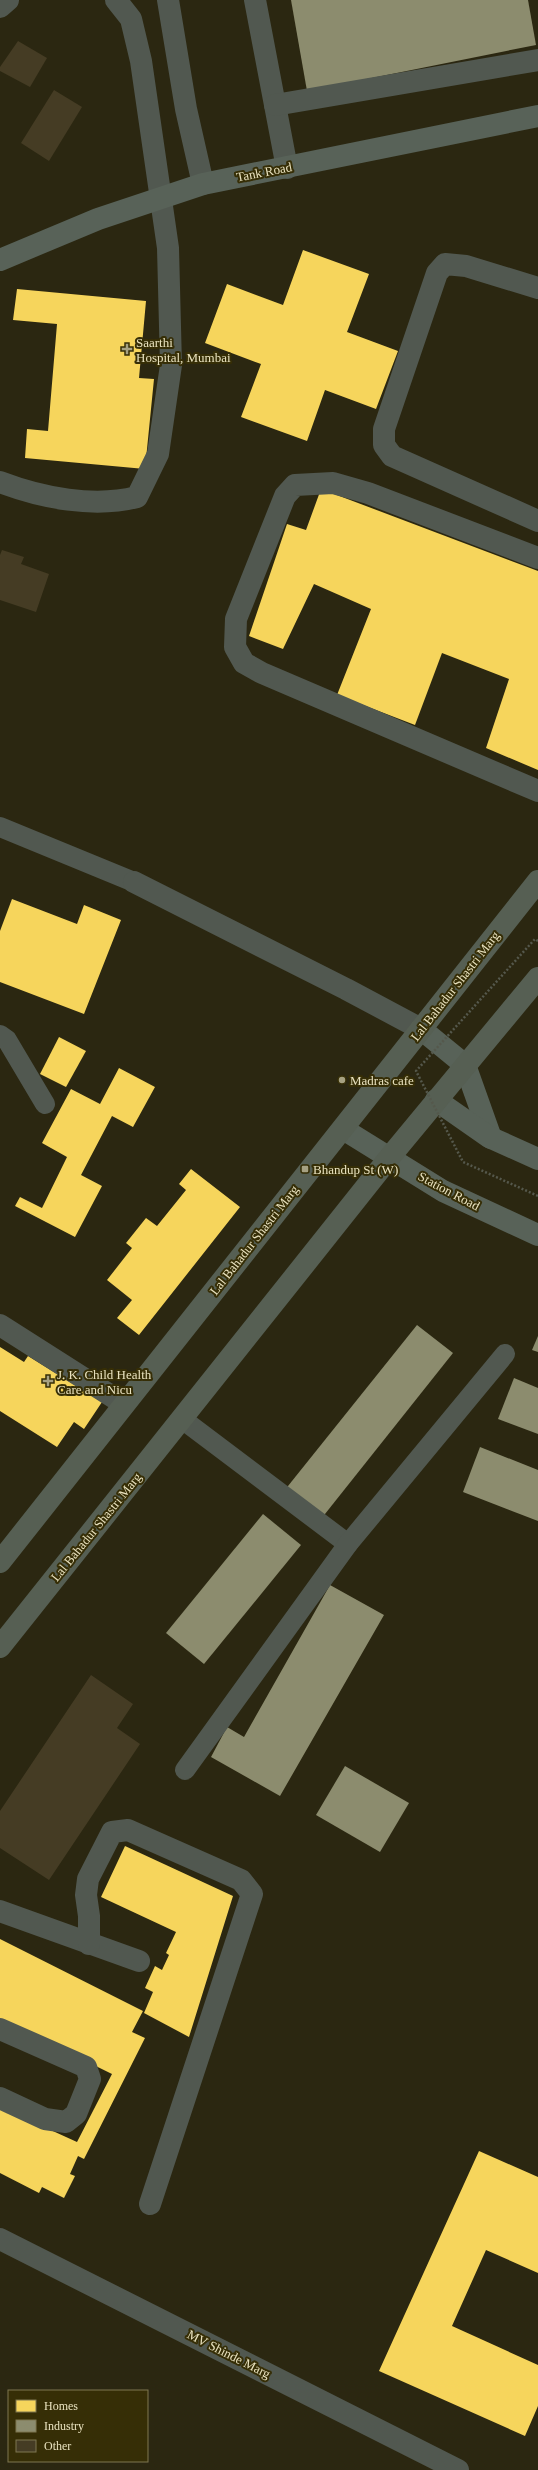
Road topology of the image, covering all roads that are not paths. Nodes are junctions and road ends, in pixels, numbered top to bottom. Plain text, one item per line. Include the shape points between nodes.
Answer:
1 (8, 0) edge
2 (116, 0) edge
3 (168, 0) edge
4 (255, 0) edge
5 (0, 7) edge
6 (538, 60) edge
7 (276, 105) junction
8 (538, 116) edge
9 (287, 168) junction
10 (203, 184) junction
11 (162, 197) junction
12 (0, 260) edge
13 (538, 288) edge
14 (0, 482) edge
15 (538, 522) edge
16 (538, 558) edge
17 (538, 791) edge
18 (0, 827) edge
19 (538, 881) edge
20 (134, 882) joint
21 (538, 978) edge
22 (421, 1030) junction
23 (0, 1035) edge
24 (465, 1066) junction
25 (436, 1100) junction
26 (45, 1104) dead end
27 (343, 1129) junction
28 (491, 1138) junction
29 (389, 1158) junction
30 (538, 1159) edge
31 (538, 1235) edge
32 (0, 1325) edge
33 (505, 1354) dead end
34 (124, 1404) junction
35 (182, 1418) junction
36 (348, 1544) junction
37 (0, 1562) edge
38 (0, 1647) edge
39 (185, 1770) dead end
40 (0, 1911) edge
41 (89, 1944) junction
42 (139, 1961) dead end
43 (0, 2029) edge
44 (0, 2098) edge
45 (150, 2204) dead end
46 (0, 2239) edge
47 (458, 2470) edge

1 - 5 street
2 - 11 street via 131,19 141,61
3 - 10 street via 186,108
4 - 7 street
6 - 7 street
7 - 9 street
8 - 9 street, Tank Road
9 - 10 street, Tank Road
10 - 11 street, Tank Road
11 - 12 street, Tank Road via 98,219
11 - 14 street via 168,248 171,365 158,454 138,497 118,502 62,499
13 - 15 street via 466,266 446,264 437,273 384,429 384,445 392,456
16 - 17 street via 368,493 333,483 295,485 285,496 236,619 235,647 244,663 262,674
18 - 20 lane
19 - 22 main road, Lal Bahadur Shastri Marg
20 - 22 street via 346,989
21 - 24 main road, Lal Bahadur Shastri Marg
22 - 24 street
22 - 27 main road, Lal Bahadur Shastri Marg
23 - 26 lane via 7,1040
24 - 25 main road, Lal Bahadur Shastri Marg
24 - 28 street
25 - 28 street
25 - 29 main road, Lal Bahadur Shastri Marg
27 - 29 street, Station Road
27 - 34 main road, Lal Bahadur Shastri Marg
28 - 30 street
29 - 31 street, Station Road via 443,1191
29 - 35 main road, Lal Bahadur Shastri Marg
32 - 34 street
33 - 36 lane
34 - 37 main road, Lal Bahadur Shastri Marg
35 - 36 lane
35 - 38 main road, Lal Bahadur Shastri Marg
36 - 39 lane
40 - 41 street
41 - 42 street
41 - 45 street via 86,1896 88,1879 112,1832 118,1830 128,1830 241,1880 252,1894
43 - 44 street via 86,2067 90,2078 76,2114 66,2122 46,2119
46 - 47 street, MV Shinde Marg

